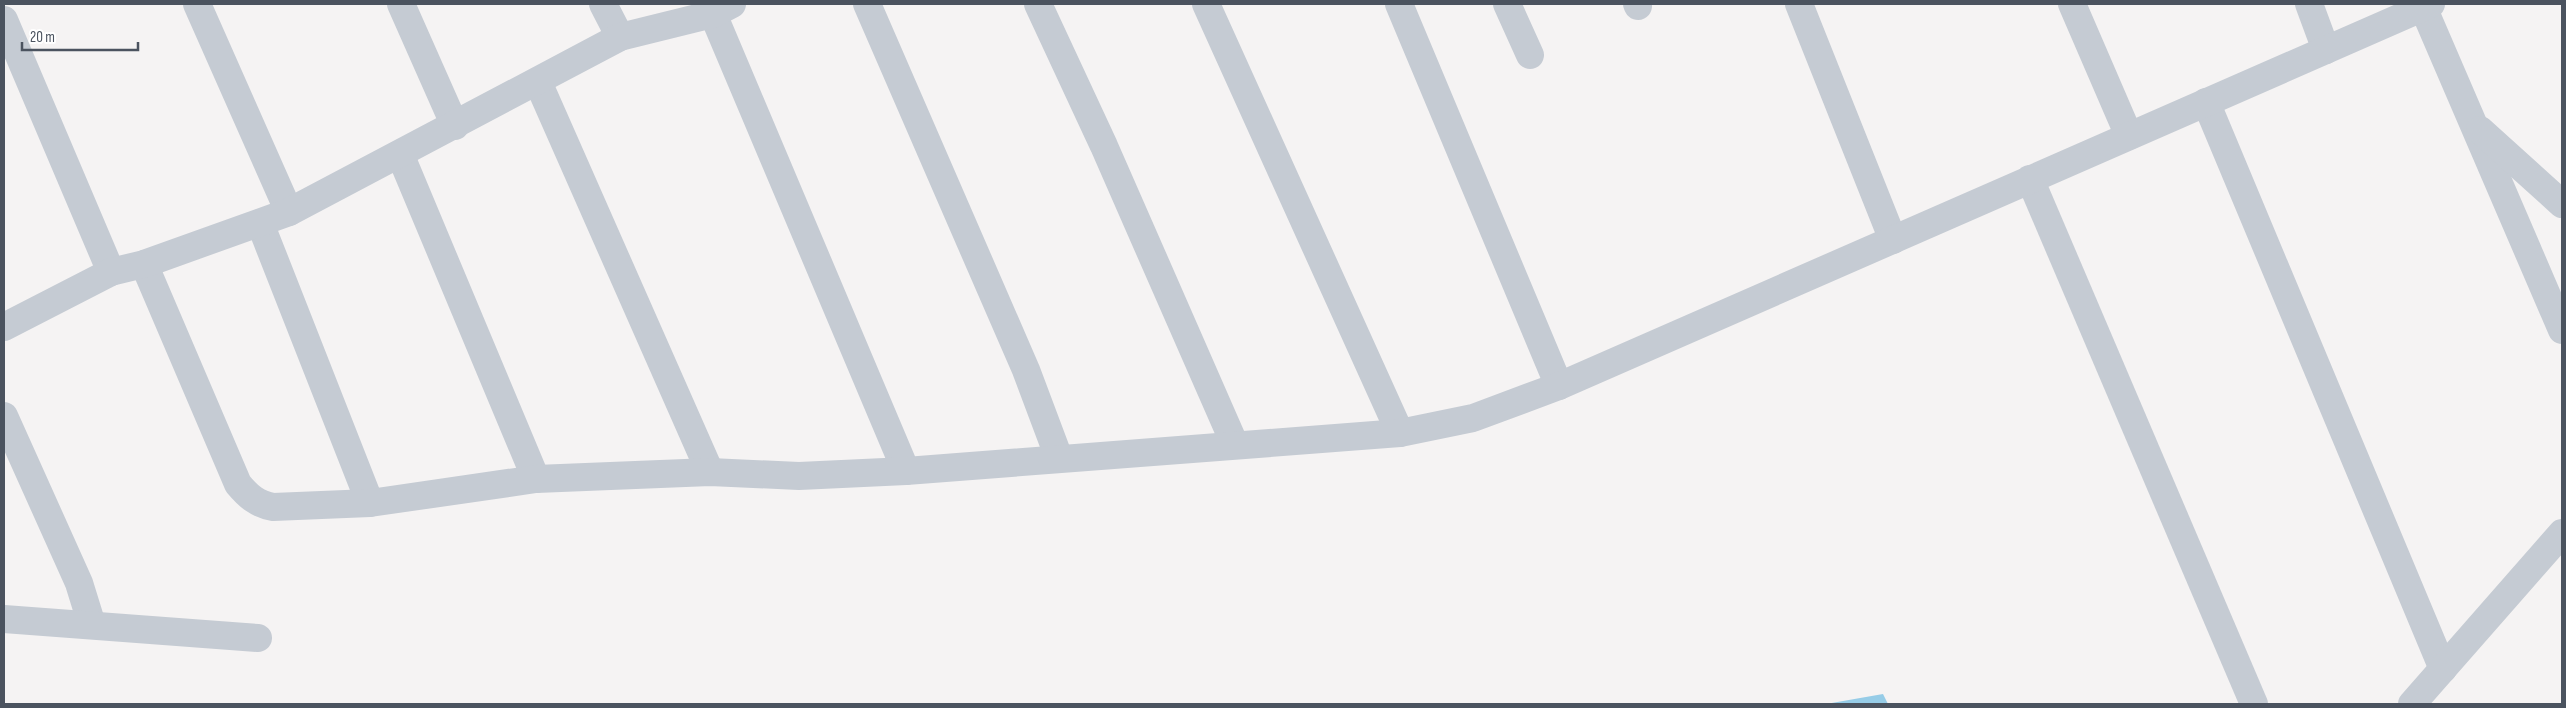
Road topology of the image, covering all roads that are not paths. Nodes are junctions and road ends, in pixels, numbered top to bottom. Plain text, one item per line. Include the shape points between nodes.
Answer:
1 (197, 4) edge
2 (401, 4) edge
3 (602, 4) edge
4 (867, 4) edge
5 (1038, 4) edge
6 (1206, 4) edge
7 (1399, 4) edge
8 (1507, 4) edge
9 (1799, 4) edge
10 (2072, 4) edge
11 (2309, 4) edge
12 (2427, 5) edge
13 (723, 9) edge
14 (4, 20) edge
15 (620, 37) junction
16 (2326, 50) junction
17 (1530, 56) dead end
18 (538, 82) junction
19 (2206, 102) junction
20 (2474, 125) junction
21 (454, 126) junction
22 (2129, 136) junction
23 (400, 154) junction
24 (2030, 179) junction
25 (2562, 204) edge
26 (289, 212) junction
27 (260, 223) junction
28 (1893, 240) junction
29 (144, 264) junction
30 (111, 272) junction
31 (4, 327) edge
32 (2562, 330) edge
33 (1559, 386) junction
34 (4, 416) edge
35 (1400, 433) junction
36 (1234, 445) junction
37 (1059, 458) junction
38 (710, 472) junction
39 (906, 472) junction
40 (536, 479) junction
41 (370, 503) junction
42 (2562, 533) edge
43 (4, 619) edge
44 (92, 625) junction
45 (258, 638) dead end
46 (2443, 669) junction
47 (2254, 704) edge
48 (2412, 704) edge

1 - 26 street
2 - 21 street
3 - 15 street
4 - 37 street via 1026,370
5 - 36 street via 1104,146
6 - 35 street
7 - 33 street
8 - 17 street
9 - 28 street
10 - 22 street
11 - 16 street
12 - 16 street
12 - 20 street
13 - 15 street
13 - 39 street
14 - 30 street
15 - 18 street
16 - 19 street
18 - 21 street
18 - 38 street
19 - 22 street
19 - 46 street
20 - 25 street
20 - 32 street
21 - 23 street
22 - 24 street
23 - 26 street
23 - 40 street
24 - 28 street
24 - 47 street
26 - 27 street
27 - 29 street
27 - 41 street
28 - 33 street
29 - 30 street
29 - 41 street via 238,484 249,496 261,505 273,508
30 - 31 street
33 - 35 street via 1473,418
34 - 44 street via 79,583
35 - 36 street
36 - 37 street
37 - 39 street
38 - 39 street via 799,476
38 - 40 street
40 - 41 street
42 - 46 street
43 - 44 street
44 - 45 street
46 - 48 street

